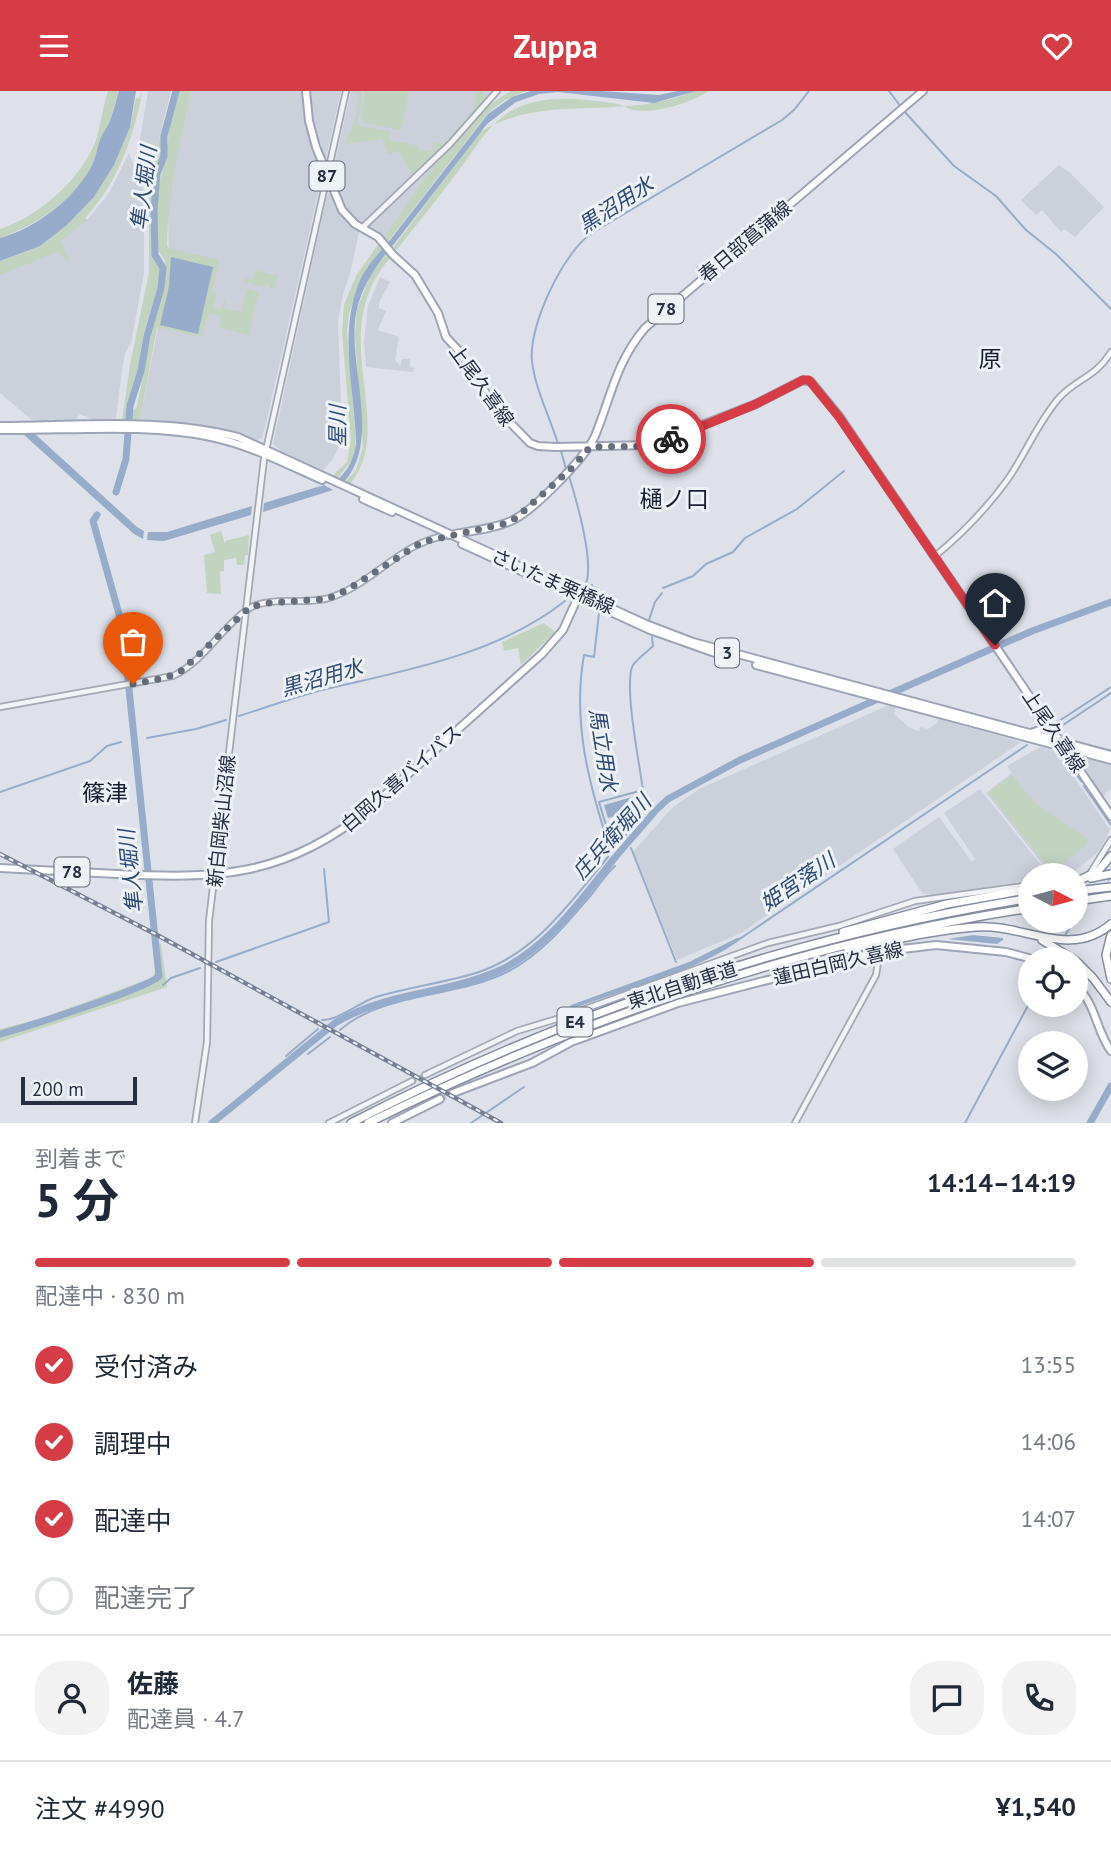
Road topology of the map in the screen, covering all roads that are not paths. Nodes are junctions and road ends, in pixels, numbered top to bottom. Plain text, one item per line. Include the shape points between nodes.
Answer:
1 (306, 91) edge
2 (346, 91) edge
3 (497, 91) edge
4 (922, 91) edge
5 (327, 176) junction
6 (362, 228) junction
7 (1111, 352) edge
8 (3, 428) edge
9 (590, 447) junction
10 (265, 451) junction
11 (447, 535) junction
12 (934, 557) junction
13 (579, 595) junction
14 (246, 611) junction
15 (890, 698) junction
16 (0, 707) edge
17 (1042, 714) junction
18 (1026, 732) junction
19 (1063, 745) junction
20 (1090, 755) junction
21 (1111, 758) edge
22 (1077, 767) junction
23 (1111, 816) edge
24 (1111, 840) edge
25 (1111, 856) edge
26 (0, 868) edge
27 (1088, 873) edge
28 (1111, 874) edge
29 (215, 876) junction
30 (1088, 876) edge
31 (1088, 878) edge
32 (1111, 887) edge
33 (1018, 889) edge
34 (1018, 890) edge
35 (1088, 890) edge
36 (1111, 896) edge
37 (1088, 899) edge
38 (1018, 900) edge
39 (1018, 910) edge
40 (1111, 924) edge
41 (1110, 937) edge
42 (1053, 943) junction
43 (1058, 947) edge
44 (811, 950) junction
45 (877, 952) junction
46 (1018, 955) edge
47 (1111, 962) edge
48 (1088, 973) edge
49 (1111, 979) edge
50 (1088, 998) edge
51 (1111, 1002) edge
52 (1111, 1051) edge
53 (425, 1075) tunnel mouth
54 (412, 1081) tunnel mouth
55 (453, 1093) tunnel mouth
56 (440, 1099) tunnel mouth
57 (195, 1123) edge
58 (328, 1123) edge
59 (351, 1123) edge
60 (368, 1123) edge
61 (392, 1123) edge
62 (795, 1123) edge

1 - 5 main road, 上尾久喜線 / 87 via 313,134
2 - 5 street
3 - 6 street via 450,144
4 - 9 main road, 春日部菖蒲線 / 78 via 645,328 619,367
5 - 6 main road, 上尾久喜線 / 87 via 342,210
5 - 10 street
6 - 9 main road, 上尾久喜線 / 87 via 415,275 438,313 444,333 520,435 538,446
7 - 12 street via 1097,370 1060,397 1008,479 973,521
8 - 10 main road, さいたま栗橋線 / 3 via 134,428 200,434
9 - 11 main road, 春日部菖蒲線 / 78 via 516,518
9 - 12 main road, 上尾久喜線 / 87 via 659,443 809,380
10 - 11 main road, さいたま栗橋線 / 3
10 - 14 street, 新白岡柴山沼線
11 - 13 main road, さいたま栗橋線 / 3
11 - 14 street via 422,542 333,597 261,604
12 - 17 main road, 上尾久喜線 / 87
13 - 15 main road, さいたま栗橋線 / 3 via 650,630 710,652
13 - 29 main road, 白岡久喜バイパス / 78 via 563,630 548,648 358,818 284,859
14 - 16 street via 180,672 165,678
14 - 29 street, 新白岡柴山沼線
15 - 18 main road, さいたま栗橋線 / 3
15 - 19 main road, さいたま栗橋線 / 3
17 - 18 main road via 1040,731
17 - 19 main road, 上尾久喜線 / 87
18 - 19 main road, さいたま栗橋線 / 3
19 - 20 main road, さいたま栗橋線 / 3
19 - 21 main road, さいたま栗橋線 / 3
19 - 22 main road, 上尾久喜線 / 87
20 - 21 main road, さいたま栗橋線 / 3
20 - 22 main road via 1080,758
22 - 23 main road, 上尾久喜線 / 87
24 - 27 street
25 - 30 highway
26 - 29 main road, 白岡久喜バイパス / 78
28 - 31 highway
29 - 57 street, 新白岡柴山沼線 via 208,936 207,1042
32 - 35 highway
33 - 53 street via 915,901 768,943 517,1031
34 - 44 highway via 847,931
36 - 37 highway
38 - 44 highway, 東北自動車道 / E4 via 943,914
39 - 44 highway, 東北自動車道 / E4
40 - 42 highway via 1085,938
41 - 47 highway
41 - 49 highway via 1106,962
42 - 43 highway
42 - 44 highway via 1005,928 975,927
44 - 59 highway, 東北自動車道 / E4 via 696,979 588,1017 480,1061
44 - 60 highway, 東北自動車道 / E4 via 512,1056
45 - 46 main road, 蓮田白岡久喜線 via 936,945
45 - 55 main road, 蓮田白岡久喜線 via 678,1003 571,1042 532,1063
45 - 62 street via 876,975
48 - 51 highway
50 - 52 main road
54 - 58 street
56 - 61 main road

